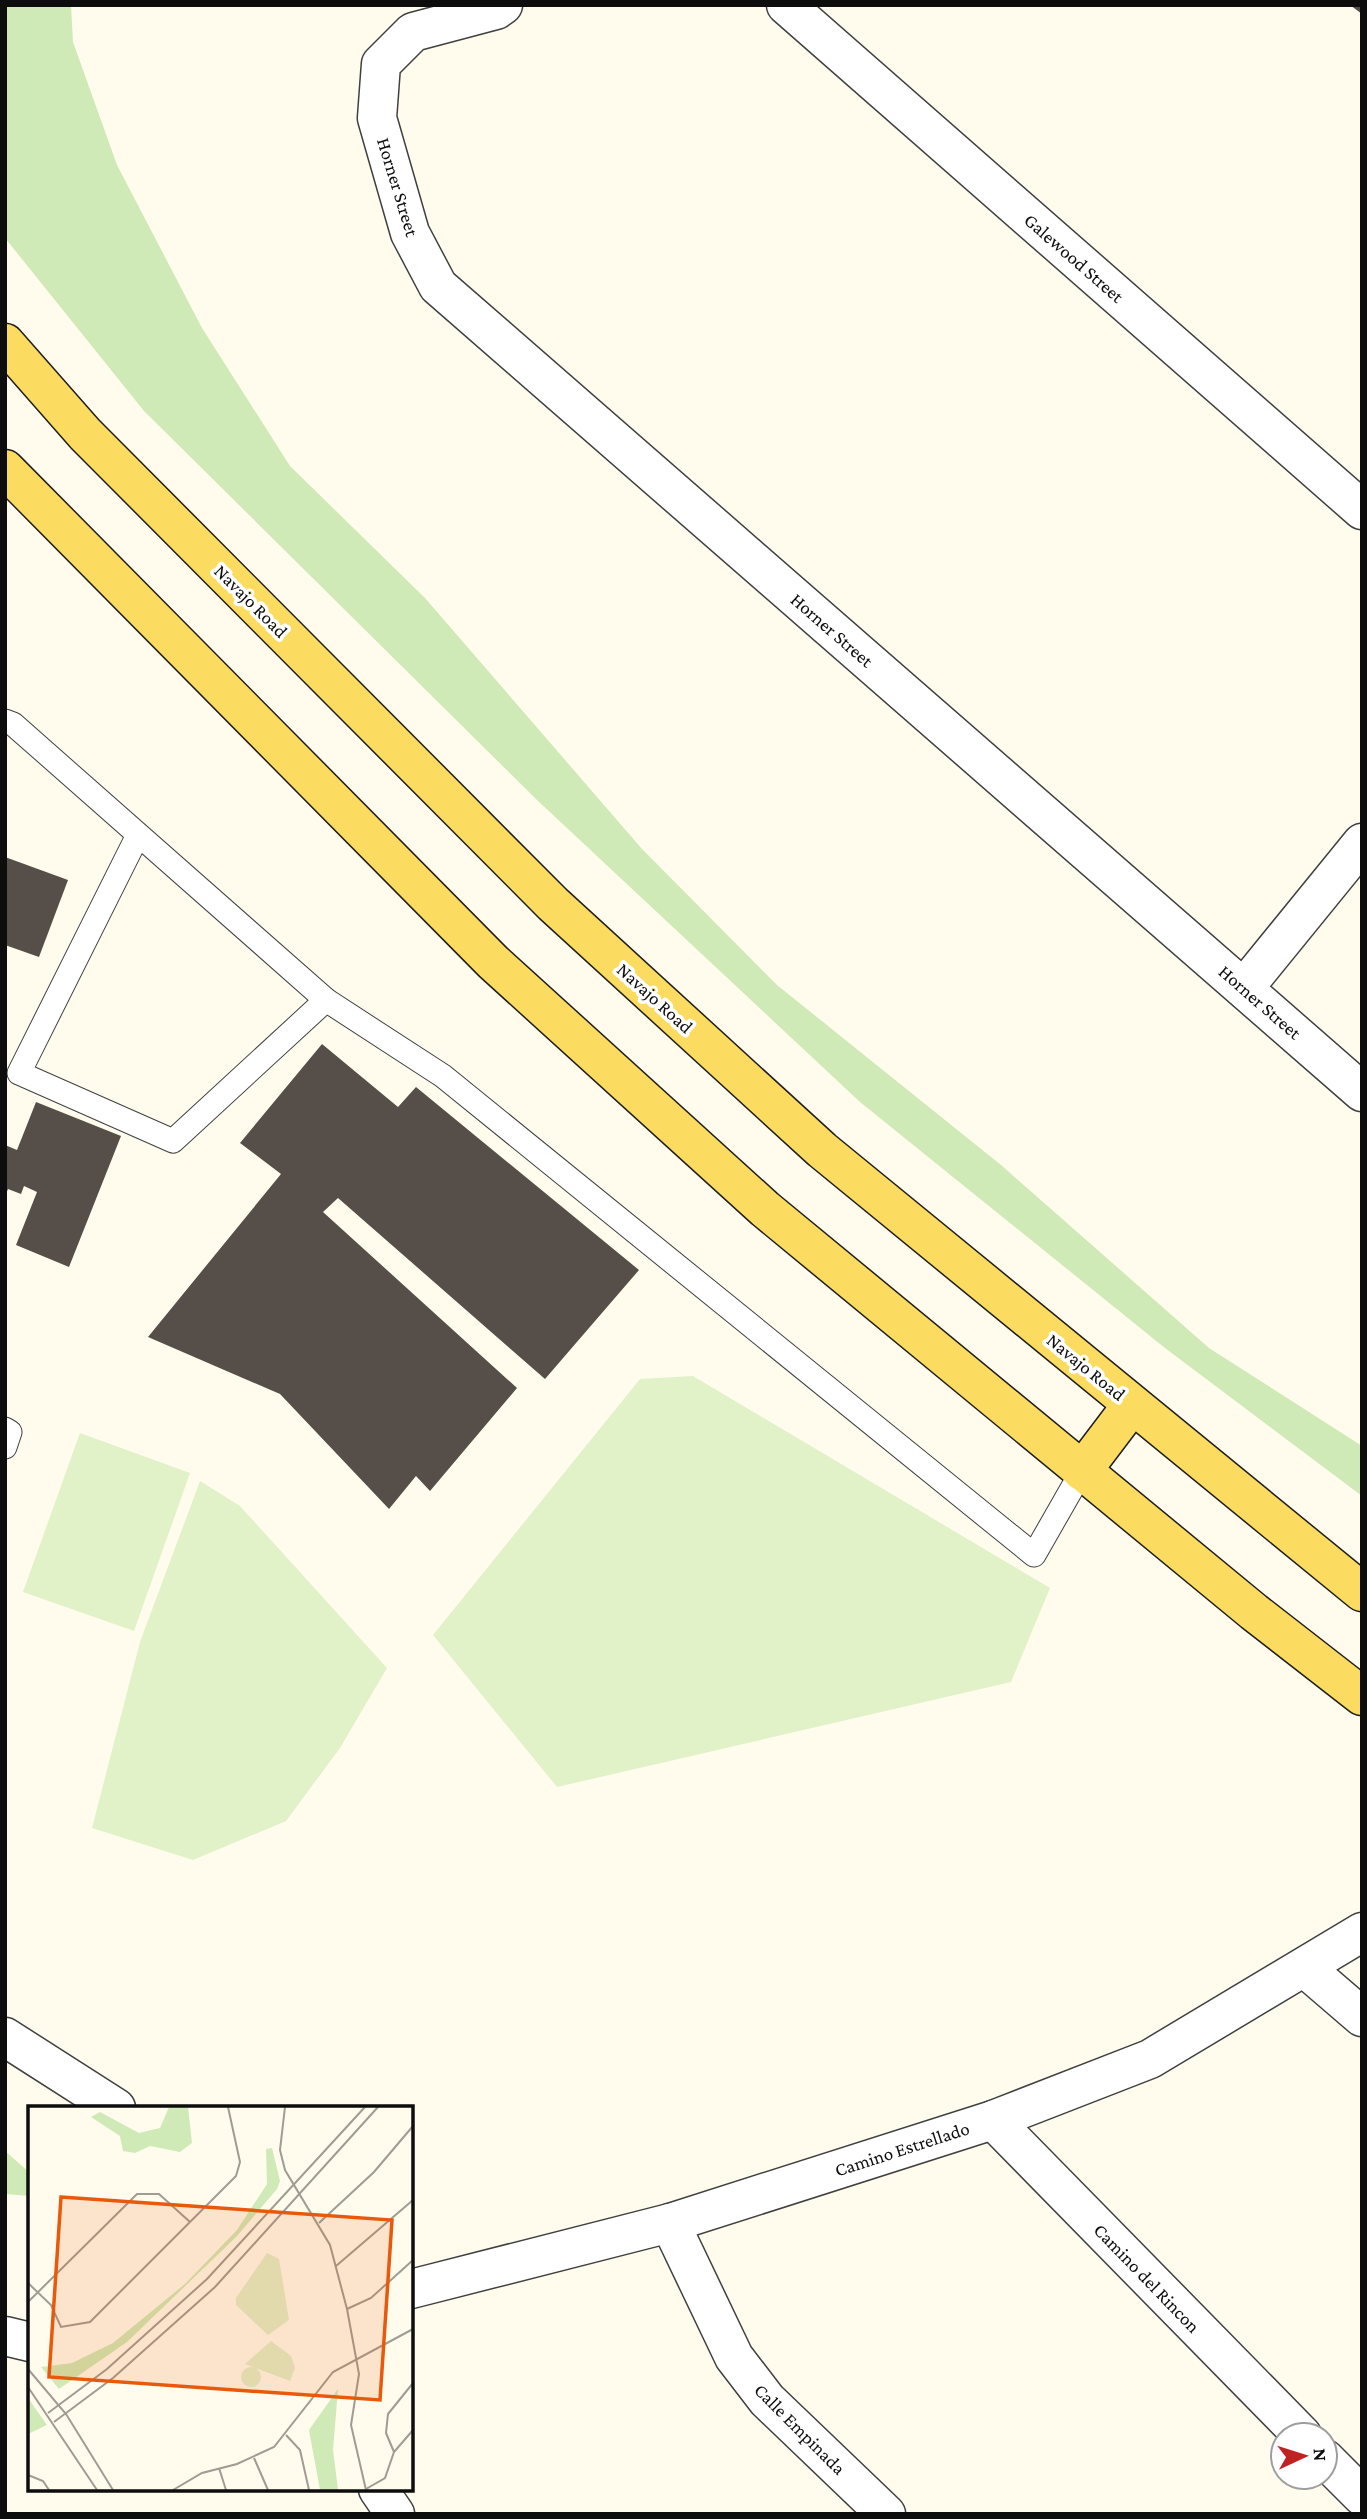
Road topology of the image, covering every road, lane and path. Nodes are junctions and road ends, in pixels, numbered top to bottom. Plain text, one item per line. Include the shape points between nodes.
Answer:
1 (503, 5) edge
2 (786, 5) edge
3 (5, 343) edge
4 (5, 468) edge
5 (1362, 510) edge
6 (5, 721) edge
7 (138, 835) junction
8 (1362, 843) edge
9 (1244, 989) junction
10 (326, 1000) junction
11 (1362, 1092) edge
12 (1132, 1405) junction
13 (5, 1429) edge
14 (5, 1447) edge
15 (1082, 1471) junction
16 (1362, 1592) edge
17 (1362, 1696) edge
18 (1362, 1932) edge
19 (1305, 1968) junction
20 (1362, 2017) edge
21 (5, 2037) edge
22 (113, 2106) edge
23 (993, 2120) junction
24 (670, 2223) junction
25 (413, 2288) edge
26 (5, 2336) edge
27 (28, 2342) edge
28 (1288, 2421) edge
29 (1339, 2473) edge
30 (379, 2491) edge
31 (1362, 2496) edge
32 (395, 2514) edge
33 (886, 2514) edge

1 - 9 street, Horner Street via 413,32 381,64 377,118 410,233 438,286
2 - 5 street, Galewood Street
3 - 12 main road, Navajo Road via 85,434 552,904 822,1150
4 - 15 main road via 493,962 765,1209
6 - 7 lane
7 - 10 lane
7 - 10 lane via 19,1073 173,1141
8 - 9 street
9 - 11 street, Horner Street
10 - 15 lane via 443,1076 1034,1555
12 - 15 main road
12 - 16 main road, Navajo Road
13 - 14 lane via 10,1432
15 - 17 main road
18 - 19 street, Camino Estrellado
19 - 20 street
19 - 23 street, Camino Estrellado via 1150,2059
21 - 22 street
23 - 24 street, Camino Estrellado
23 - 28 street, Camino del Rincon
24 - 25 street, Camino Estrellado
24 - 33 street, Calle Empinada via 734,2357 767,2400
26 - 27 street
29 - 31 street
30 - 32 street

